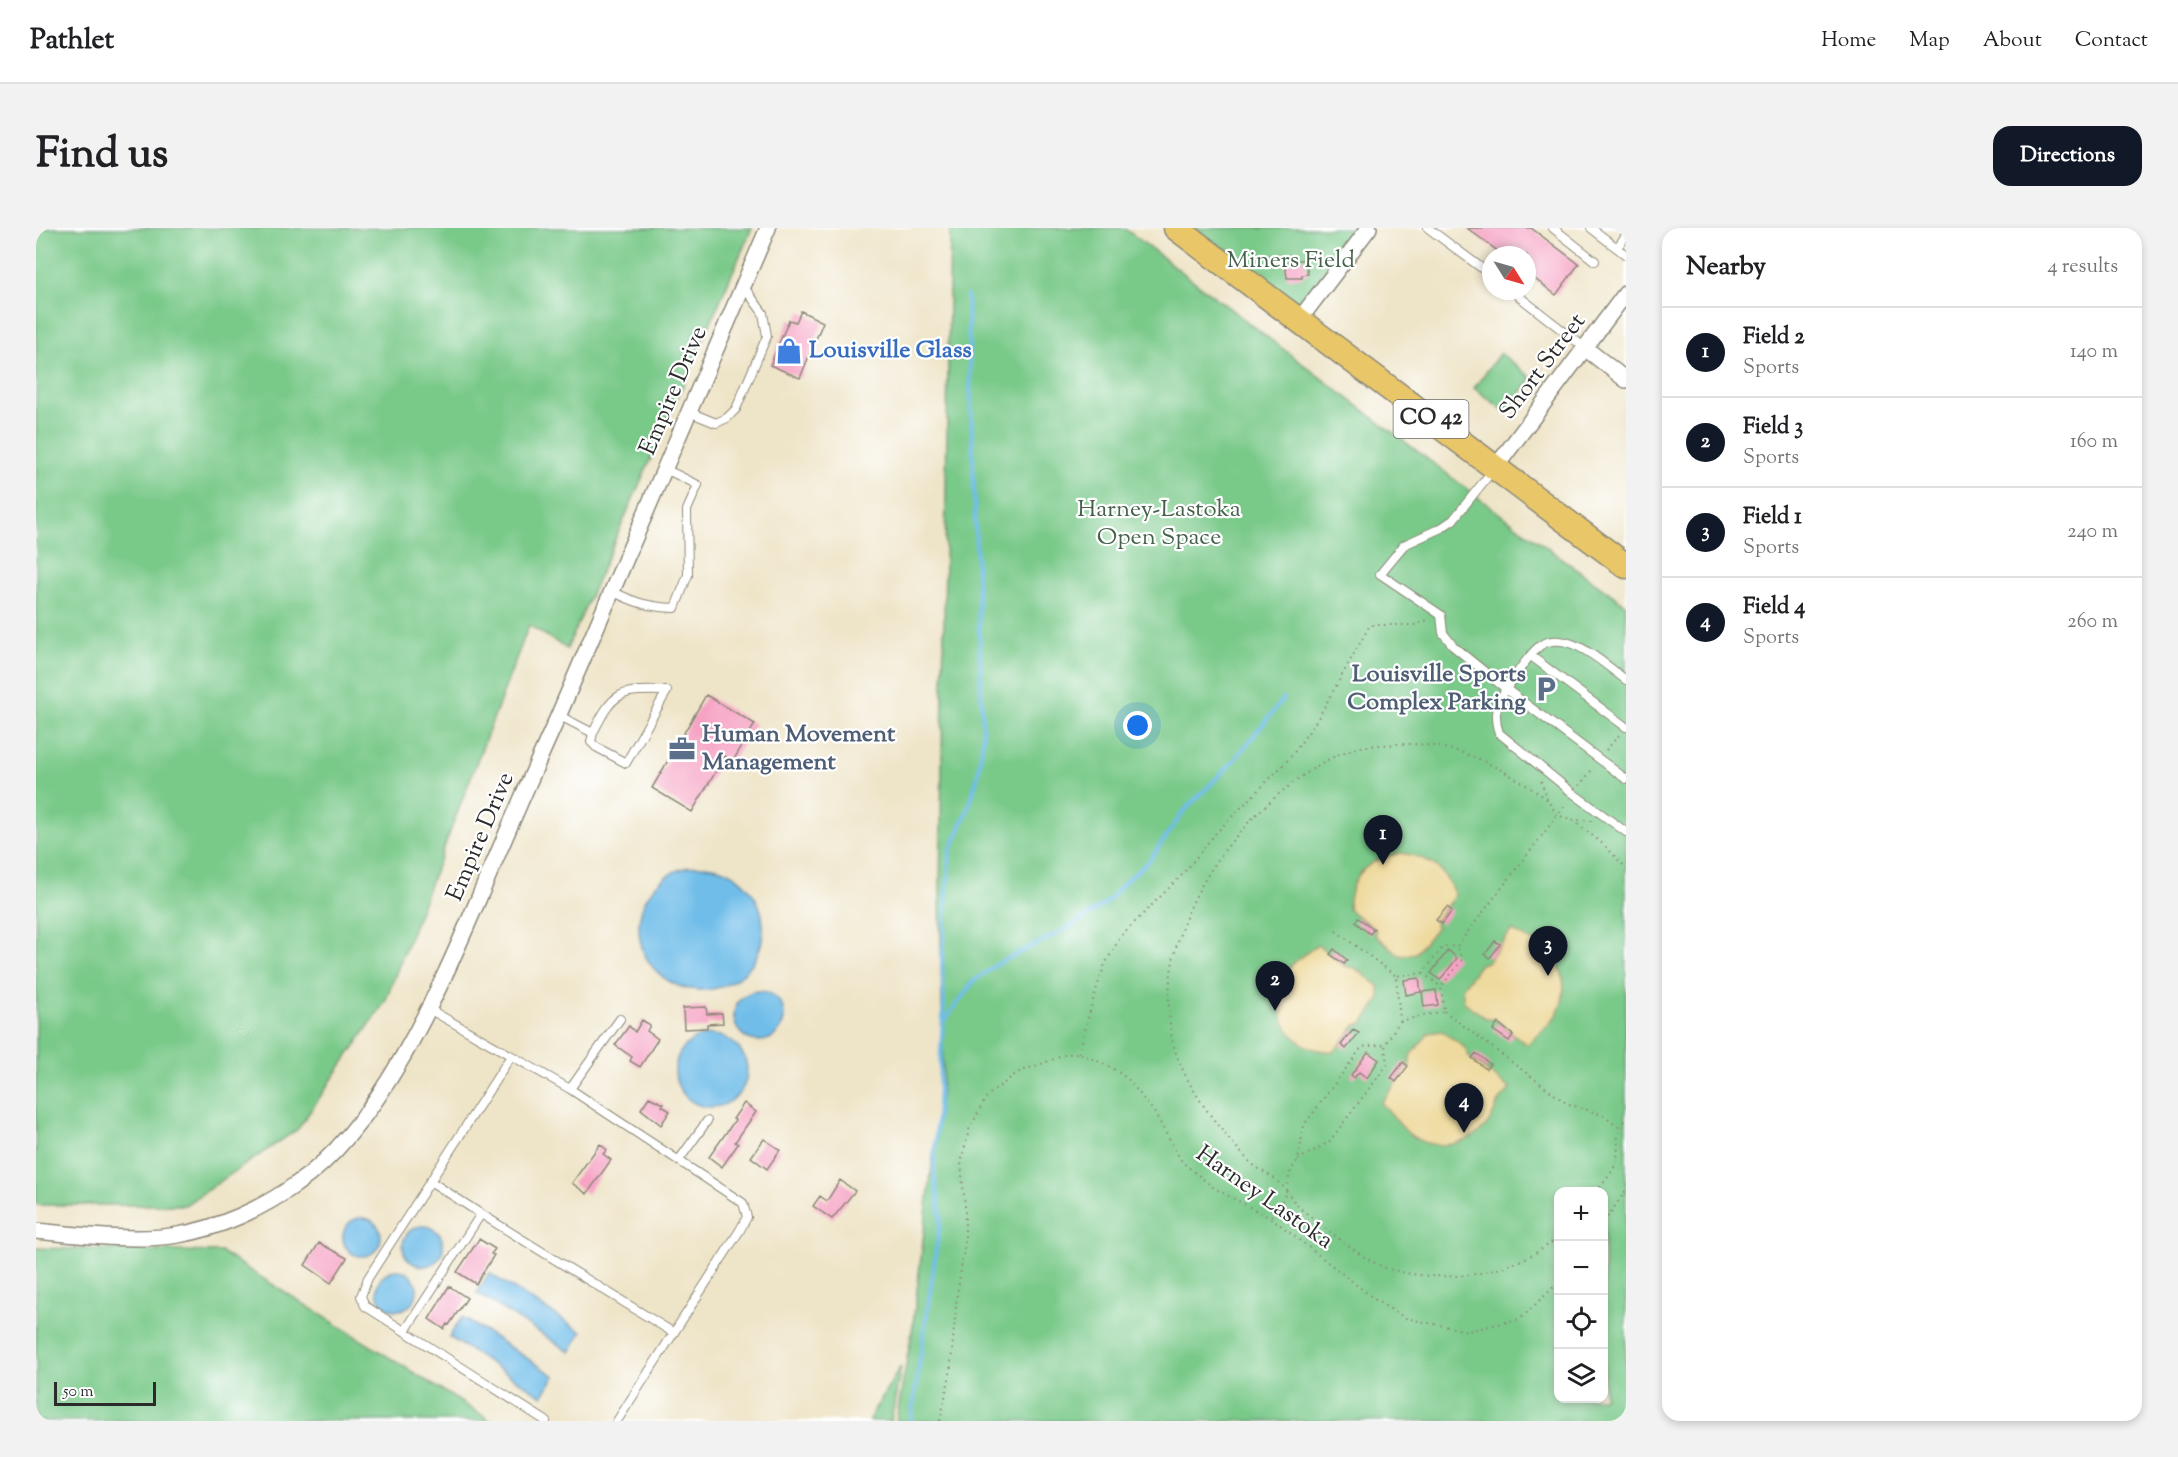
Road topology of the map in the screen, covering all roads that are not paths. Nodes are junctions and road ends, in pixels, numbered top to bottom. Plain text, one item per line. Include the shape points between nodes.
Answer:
1 (768, 228) edge
2 (1176, 228) edge
3 (1369, 228) edge
4 (1428, 228) edge
5 (1553, 228) edge
6 (1591, 228) edge
7 (1626, 235) edge
8 (1617, 248) junction
9 (1626, 255) edge
10 (1595, 261) dead end
11 (1482, 268) edge
12 (743, 285) junction
13 (1626, 293) edge
14 (1524, 300) edge
15 (1299, 320) junction
16 (1585, 348) junction
17 (1626, 380) edge
18 (689, 412) junction
19 (1495, 468) junction
20 (665, 470) junction
21 (1626, 566) edge
22 (612, 591) junction
23 (1531, 656) junction
24 (1626, 680) edge
25 (1506, 689) junction
26 (558, 715) junction
27 (1626, 727) edge
28 (593, 734) junction
29 (1626, 779) edge
30 (1626, 832) edge
31 (427, 1008) junction
32 (620, 1019) dead end
33 (511, 1056) junction
34 (570, 1089) junction
35 (707, 1121) dead end
36 (679, 1160) junction
37 (430, 1181) junction
38 (481, 1214) junction
39 (36, 1231) edge
40 (405, 1331) junction
41 (674, 1333) junction
42 (546, 1421) edge
43 (617, 1421) edge

1 - 12 street, Empire Drive
2 - 15 main road, CO 42
3 - 15 street
4 - 11 lane
5 - 10 lane
6 - 8 lane
7 - 8 lane
8 - 9 lane
12 - 18 street, Empire Drive
12 - 18 lane via 763,313 766,336 736,409 716,423
13 - 16 street, Short Street
14 - 16 lane
15 - 19 main road, CO 42
16 - 17 street
16 - 19 street, Short Street
18 - 20 street, Empire Drive
19 - 21 main road, CO 42
19 - 25 lane via 1453,520 1404,545 1380,574 1442,615 1443,633 1454,647
20 - 22 street, Empire Drive
20 - 22 lane via 698,485 687,510 688,575 681,595 675,608 650,607
22 - 26 street, Empire Drive
23 - 24 lane via 1541,645 1556,639 1572,642
23 - 25 lane
23 - 27 lane
25 - 29 lane
25 - 30 lane via 1497,703 1494,719 1499,733
26 - 28 lane
26 - 31 street, Empire Drive via 455,953
28 - 28 lane via 591,742 596,747 626,764 666,691 629,691 614,699
31 - 33 lane
31 - 39 street, Empire Drive via 393,1074 359,1123 298,1184 262,1205 208,1228 176,1235
32 - 34 lane
33 - 34 lane
33 - 37 lane
34 - 36 lane
35 - 36 lane
36 - 41 lane via 743,1203 747,1217
37 - 38 lane
37 - 40 lane via 368,1278 361,1296 365,1306
38 - 40 lane
38 - 41 lane
40 - 42 lane
41 - 43 lane

